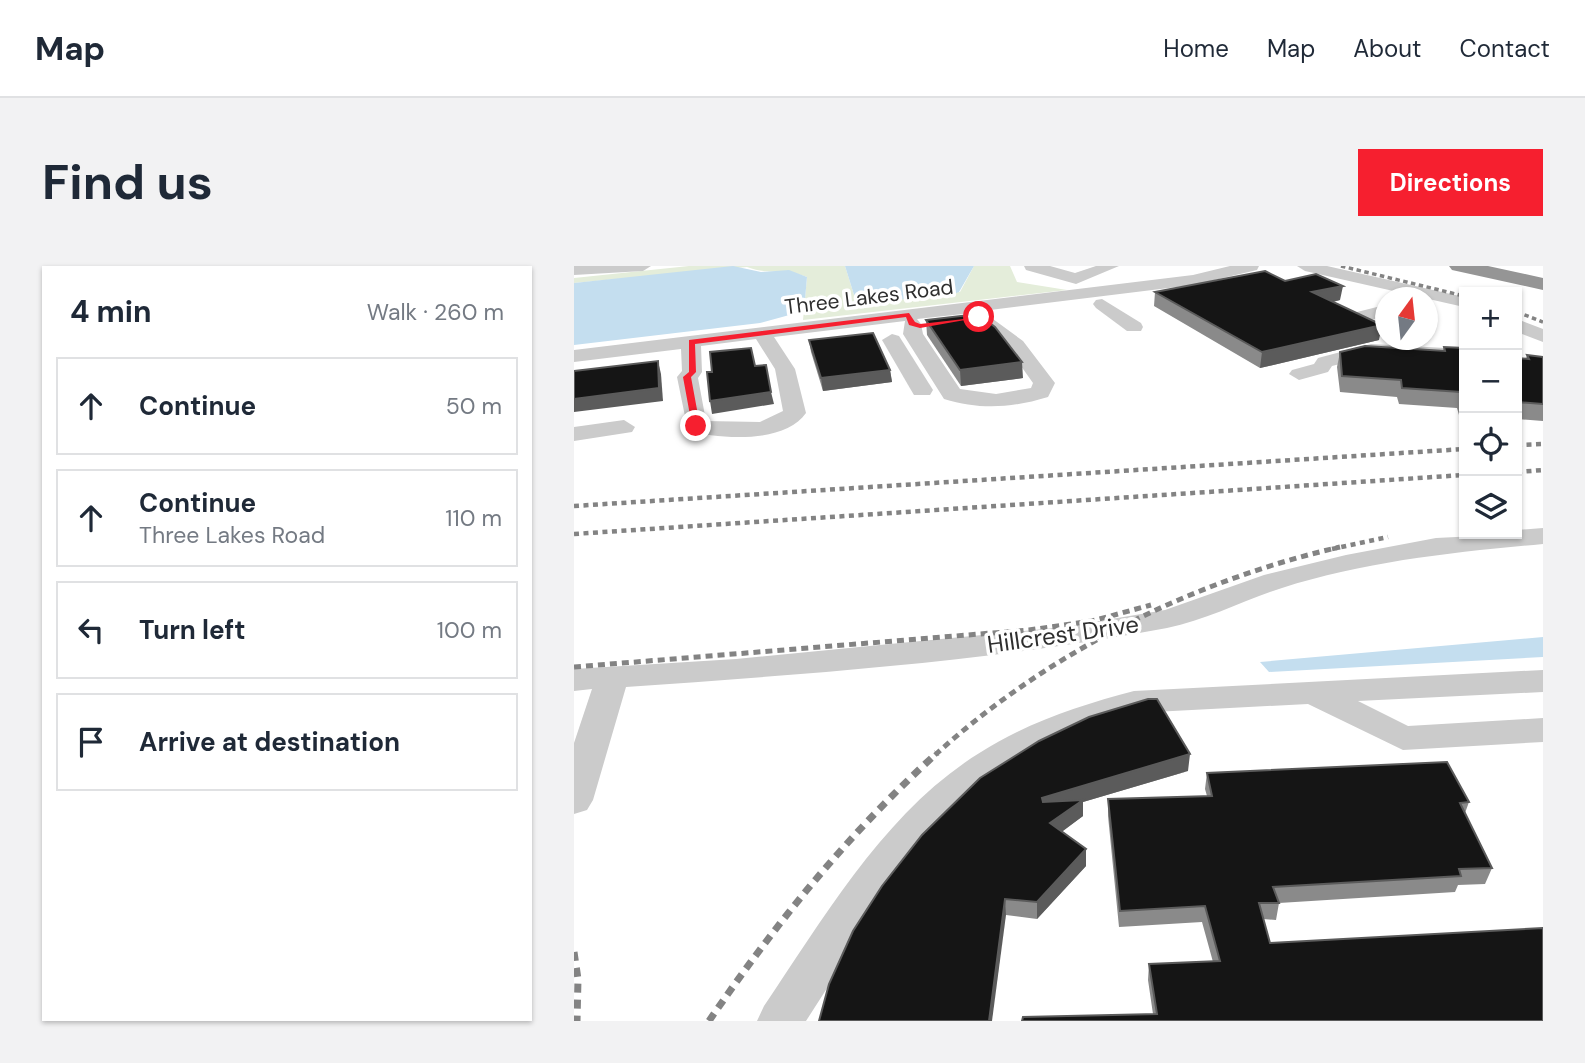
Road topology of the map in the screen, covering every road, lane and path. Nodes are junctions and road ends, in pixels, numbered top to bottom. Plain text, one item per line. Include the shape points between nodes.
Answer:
1 (643, 266) edge
2 (1032, 266) edge
3 (1169, 266) edge
4 (1251, 266) edge
5 (1304, 266) edge
6 (1459, 266) edge
7 (1508, 266) edge
8 (574, 270) edge
9 (1330, 272) junction
10 (1543, 273) edge
11 (1097, 279) edge
12 (1292, 281) edge
13 (1543, 284) edge
14 (1391, 287) edge
15 (1438, 298) edge
16 (1459, 301) edge
17 (977, 312) junction
18 (1375, 313) edge
19 (1028, 315) dead end
20 (1360, 317) edge
21 (910, 319) junction
22 (868, 320) junction
23 (1134, 327) dead end
24 (1522, 327) edge
25 (1459, 336) edge
26 (1543, 336) edge
27 (765, 340) junction
28 (692, 349) junction
29 (1459, 350) edge
30 (1459, 355) edge
31 (574, 356) edge
32 (654, 364) edge
33 (574, 374) edge
34 (1299, 374) dead end
35 (922, 390) dead end
36 (624, 428) dead end
37 (574, 434) edge
38 (1543, 536) edge
39 (612, 677) junction
40 (574, 680) edge
41 (1541, 682) edge
42 (1314, 693) junction
43 (1543, 730) edge
44 (574, 800) edge
45 (780, 1021) edge

1 - 8 street
2 - 11 street via 1076,279
3 - 11 street via 1177,269
4 - 11 street, Three Lakes Road via 1193,280 1116,290
5 - 9 street
6 - 13 highway
7 - 10 highway
9 - 12 street
9 - 14 street
11 - 17 street, Three Lakes Road
11 - 19 street
11 - 23 street
15 - 16 street
17 - 21 street, Three Lakes Road via 932,326
17 - 21 street via 1006,334 1035,367 1044,383 1040,392 987,401 952,394 913,334
18 - 20 street
21 - 22 street, Three Lakes Road
22 - 27 street, Three Lakes Road
22 - 35 street via 877,333 892,339
24 - 26 street
25 - 29 street via 1452,339
27 - 28 street
27 - 28 street via 785,369 795,413 780,425 728,432 696,426 687,377 692,372
28 - 31 street
30 - 34 street via 1371,350
32 - 33 street
36 - 37 street
38 - 39 street, Hillcrest Drive via 1436,546 1346,564 1274,581 1171,618 1065,637
39 - 40 street, Hillcrest Drive
39 - 44 street
41 - 42 street
42 - 43 street via 1403,738
42 - 45 street via 1134,702 1078,718 1023,743 974,774 937,808 863,895

